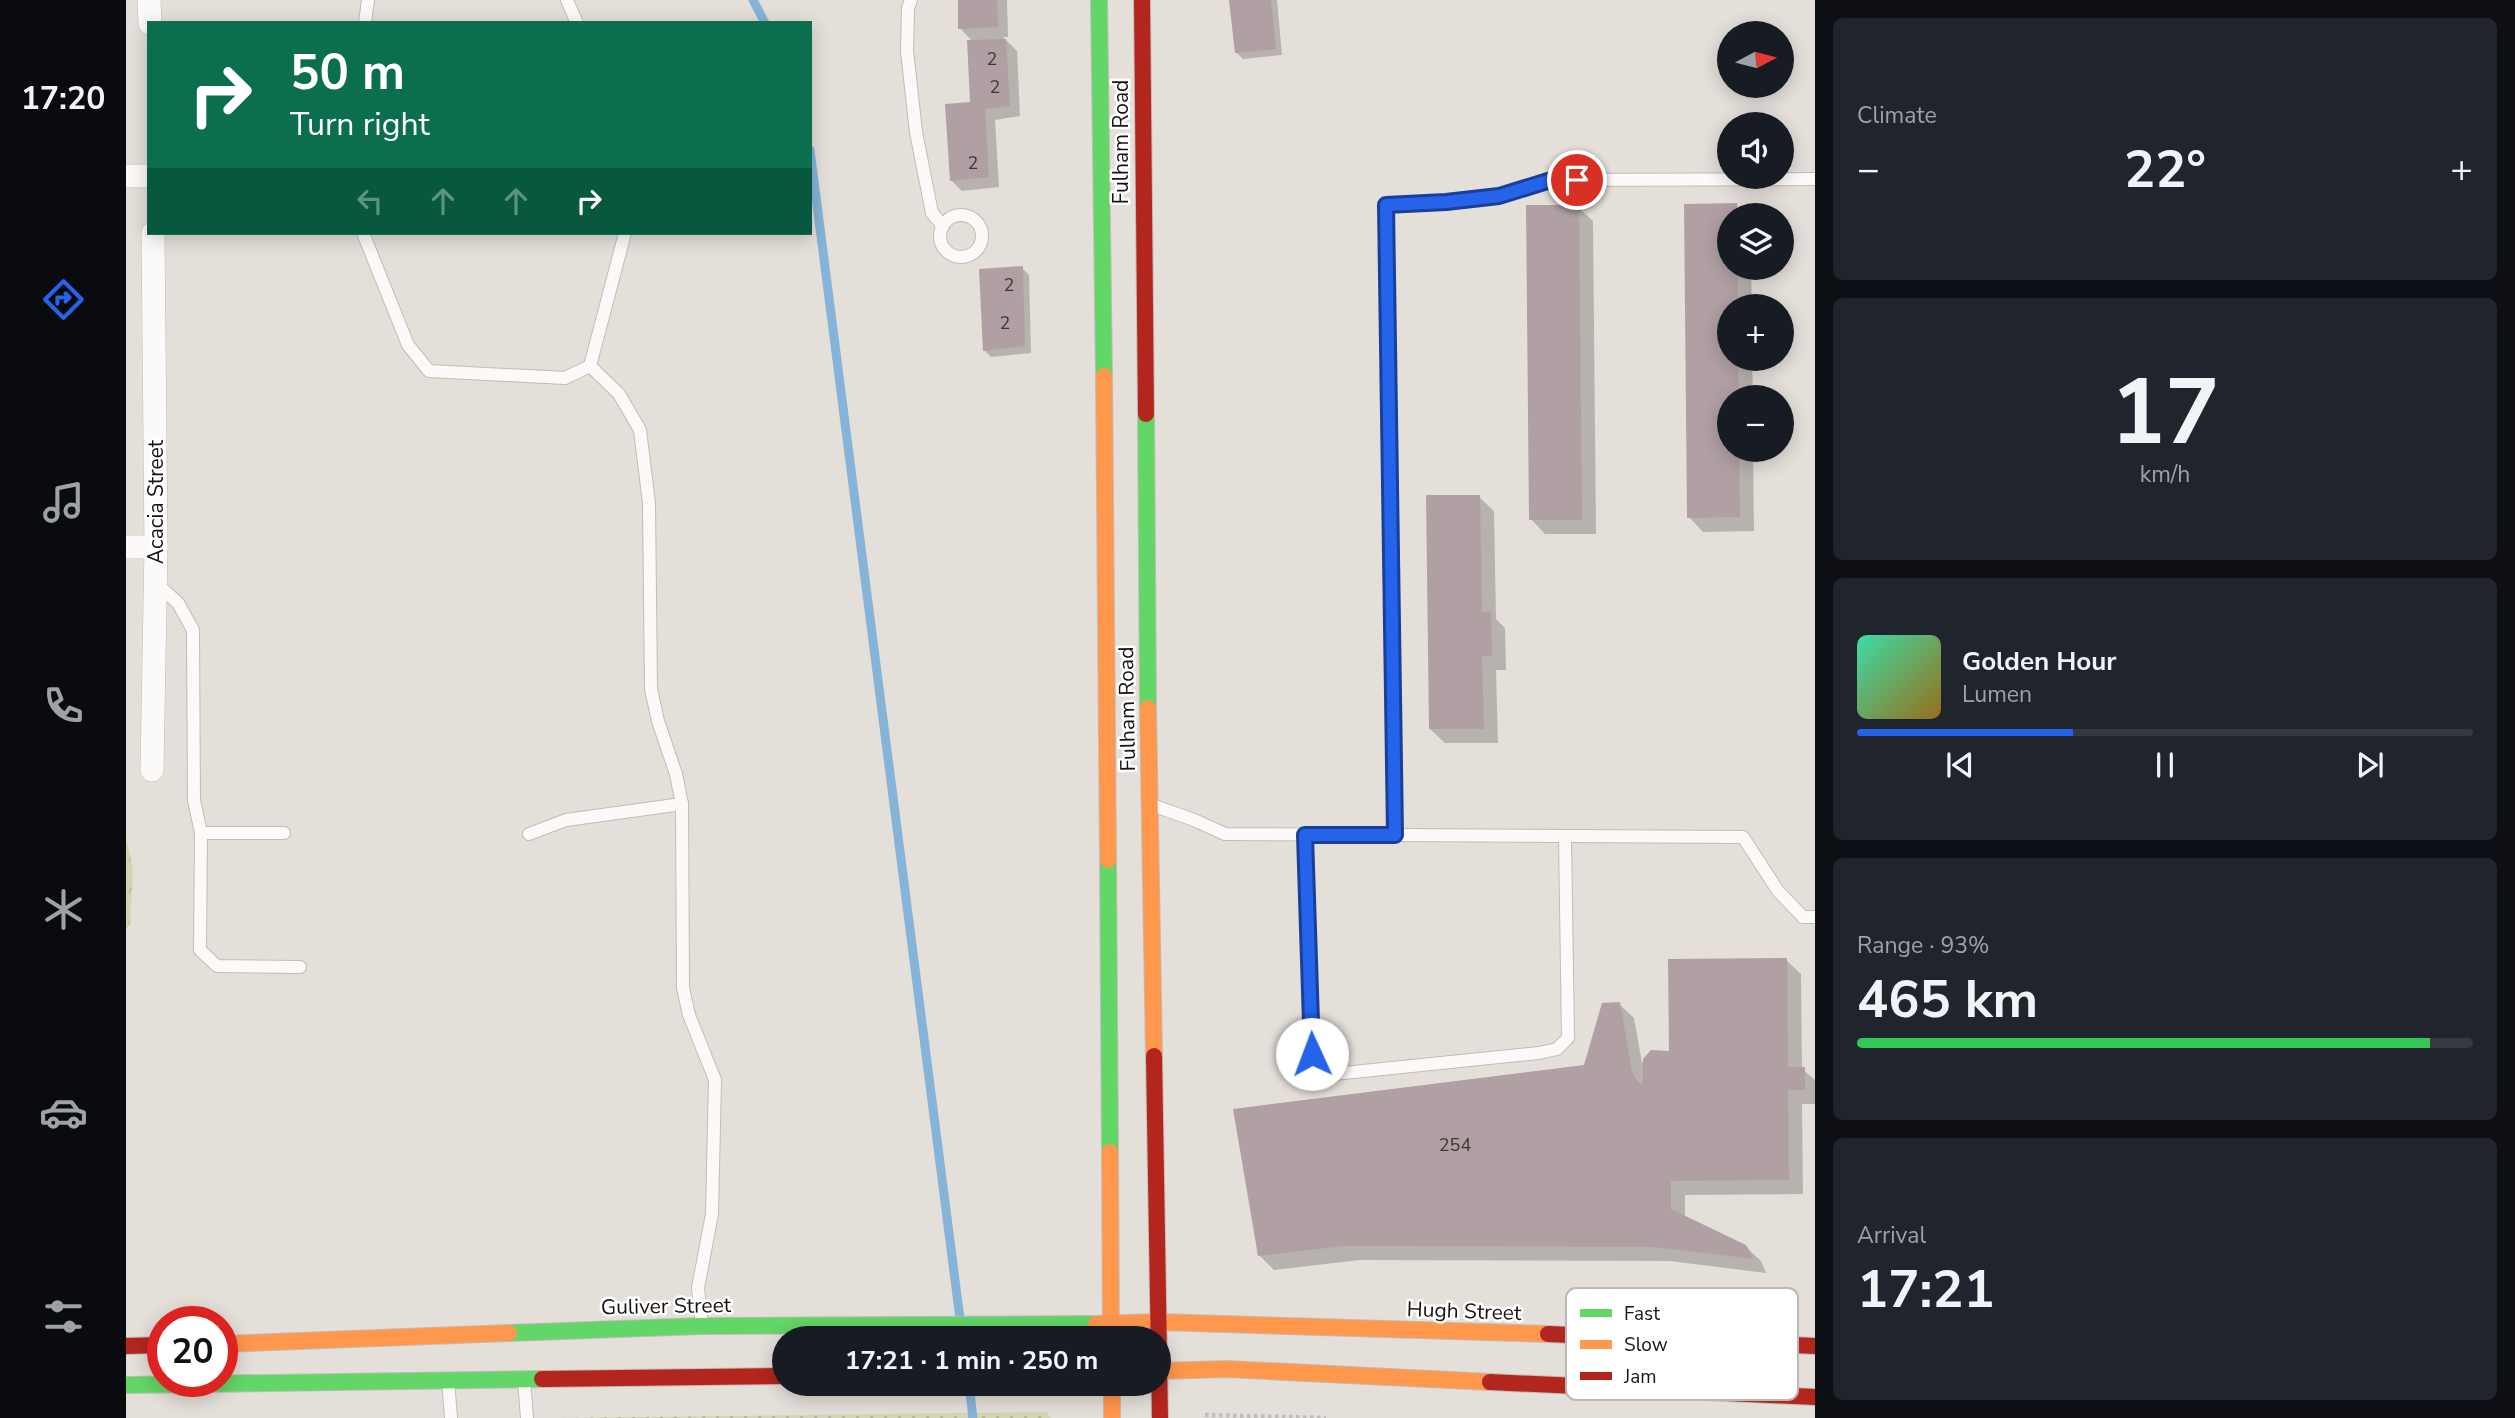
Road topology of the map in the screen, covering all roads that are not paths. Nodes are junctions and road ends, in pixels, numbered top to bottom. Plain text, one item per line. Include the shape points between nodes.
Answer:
1 (149, 0) edge
2 (368, 0) edge
3 (567, 0) edge
4 (911, 0) edge
5 (1099, 0) edge
6 (1142, 0) edge
7 (150, 21) edge
8 (365, 21) edge
9 (575, 21) edge
10 (126, 176) edge
11 (147, 176) edge
12 (1815, 179) edge
13 (943, 226) dead end
14 (153, 235) edge
15 (364, 235) edge
16 (624, 235) edge
17 (590, 366) junction
18 (126, 547) edge
19 (156, 547) junction
20 (156, 582) junction
21 (152, 770) dead end
22 (682, 804) junction
23 (1149, 804) junction
24 (201, 833) junction
25 (284, 833) dead end
26 (530, 834) dead end
27 (1305, 835) junction
28 (1395, 835) junction
29 (1565, 836) junction
30 (1815, 917) edge
31 (300, 967) dead end
32 (1158, 1322) junction
33 (702, 1326) junction
34 (1017, 1326) edge
35 (1111, 1326) edge
36 (1137, 1326) edge
37 (1158, 1326) edge
38 (1566, 1336) edge
39 (238, 1343) edge
40 (147, 1345) edge
41 (126, 1346) edge
42 (1171, 1371) edge
43 (772, 1376) edge
44 (524, 1379) junction
45 (448, 1380) junction
46 (126, 1385) edge
47 (1566, 1385) edge
48 (1112, 1396) edge
49 (1160, 1396) edge
50 (451, 1418) edge
51 (527, 1418) edge
52 (1112, 1418) edge
53 (1160, 1418) edge

1 - 7 street
2 - 8 lane
3 - 9 lane
4 - 13 lane via 907,51 916,132 932,213
5 - 35 main road, Fulham Road
6 - 23 main road, Fulham Road
10 - 11 street
12 - 28 lane via 1551,180 1499,196 1386,205
14 - 19 street, Acacia Street
15 - 17 lane via 408,345 429,371 565,378
16 - 17 lane
17 - 22 lane via 619,394 640,430 649,503 651,688
18 - 19 street
19 - 20 street, Acacia Street
20 - 21 street, Acacia Street
20 - 24 lane via 178,603 193,630 194,800
22 - 26 lane via 566,820
22 - 33 lane via 683,988 715,1080 712,1214 698,1288
23 - 27 lane via 1225,834
23 - 32 main road, Fulham Road
24 - 25 lane
24 - 31 lane via 200,950 217,966
27 - 28 lane
27 - 29 lane via 1312,1054 1319,1067 1334,1074 1539,1053 1557,1049 1568,1038
28 - 29 lane
29 - 30 lane via 1742,837 1778,891 1803,917
32 - 36 main road, Hugh Street
32 - 37 main road, Fulham Road
32 - 38 main road, Hugh Street
33 - 34 main road, Guliver Street
33 - 39 main road, Guliver Street
40 - 41 main road
42 - 47 main road via 1227,1369
43 - 44 main road
44 - 45 main road
44 - 51 lane
45 - 46 main road
45 - 50 lane
48 - 52 main road
49 - 53 main road, Fulham Road

